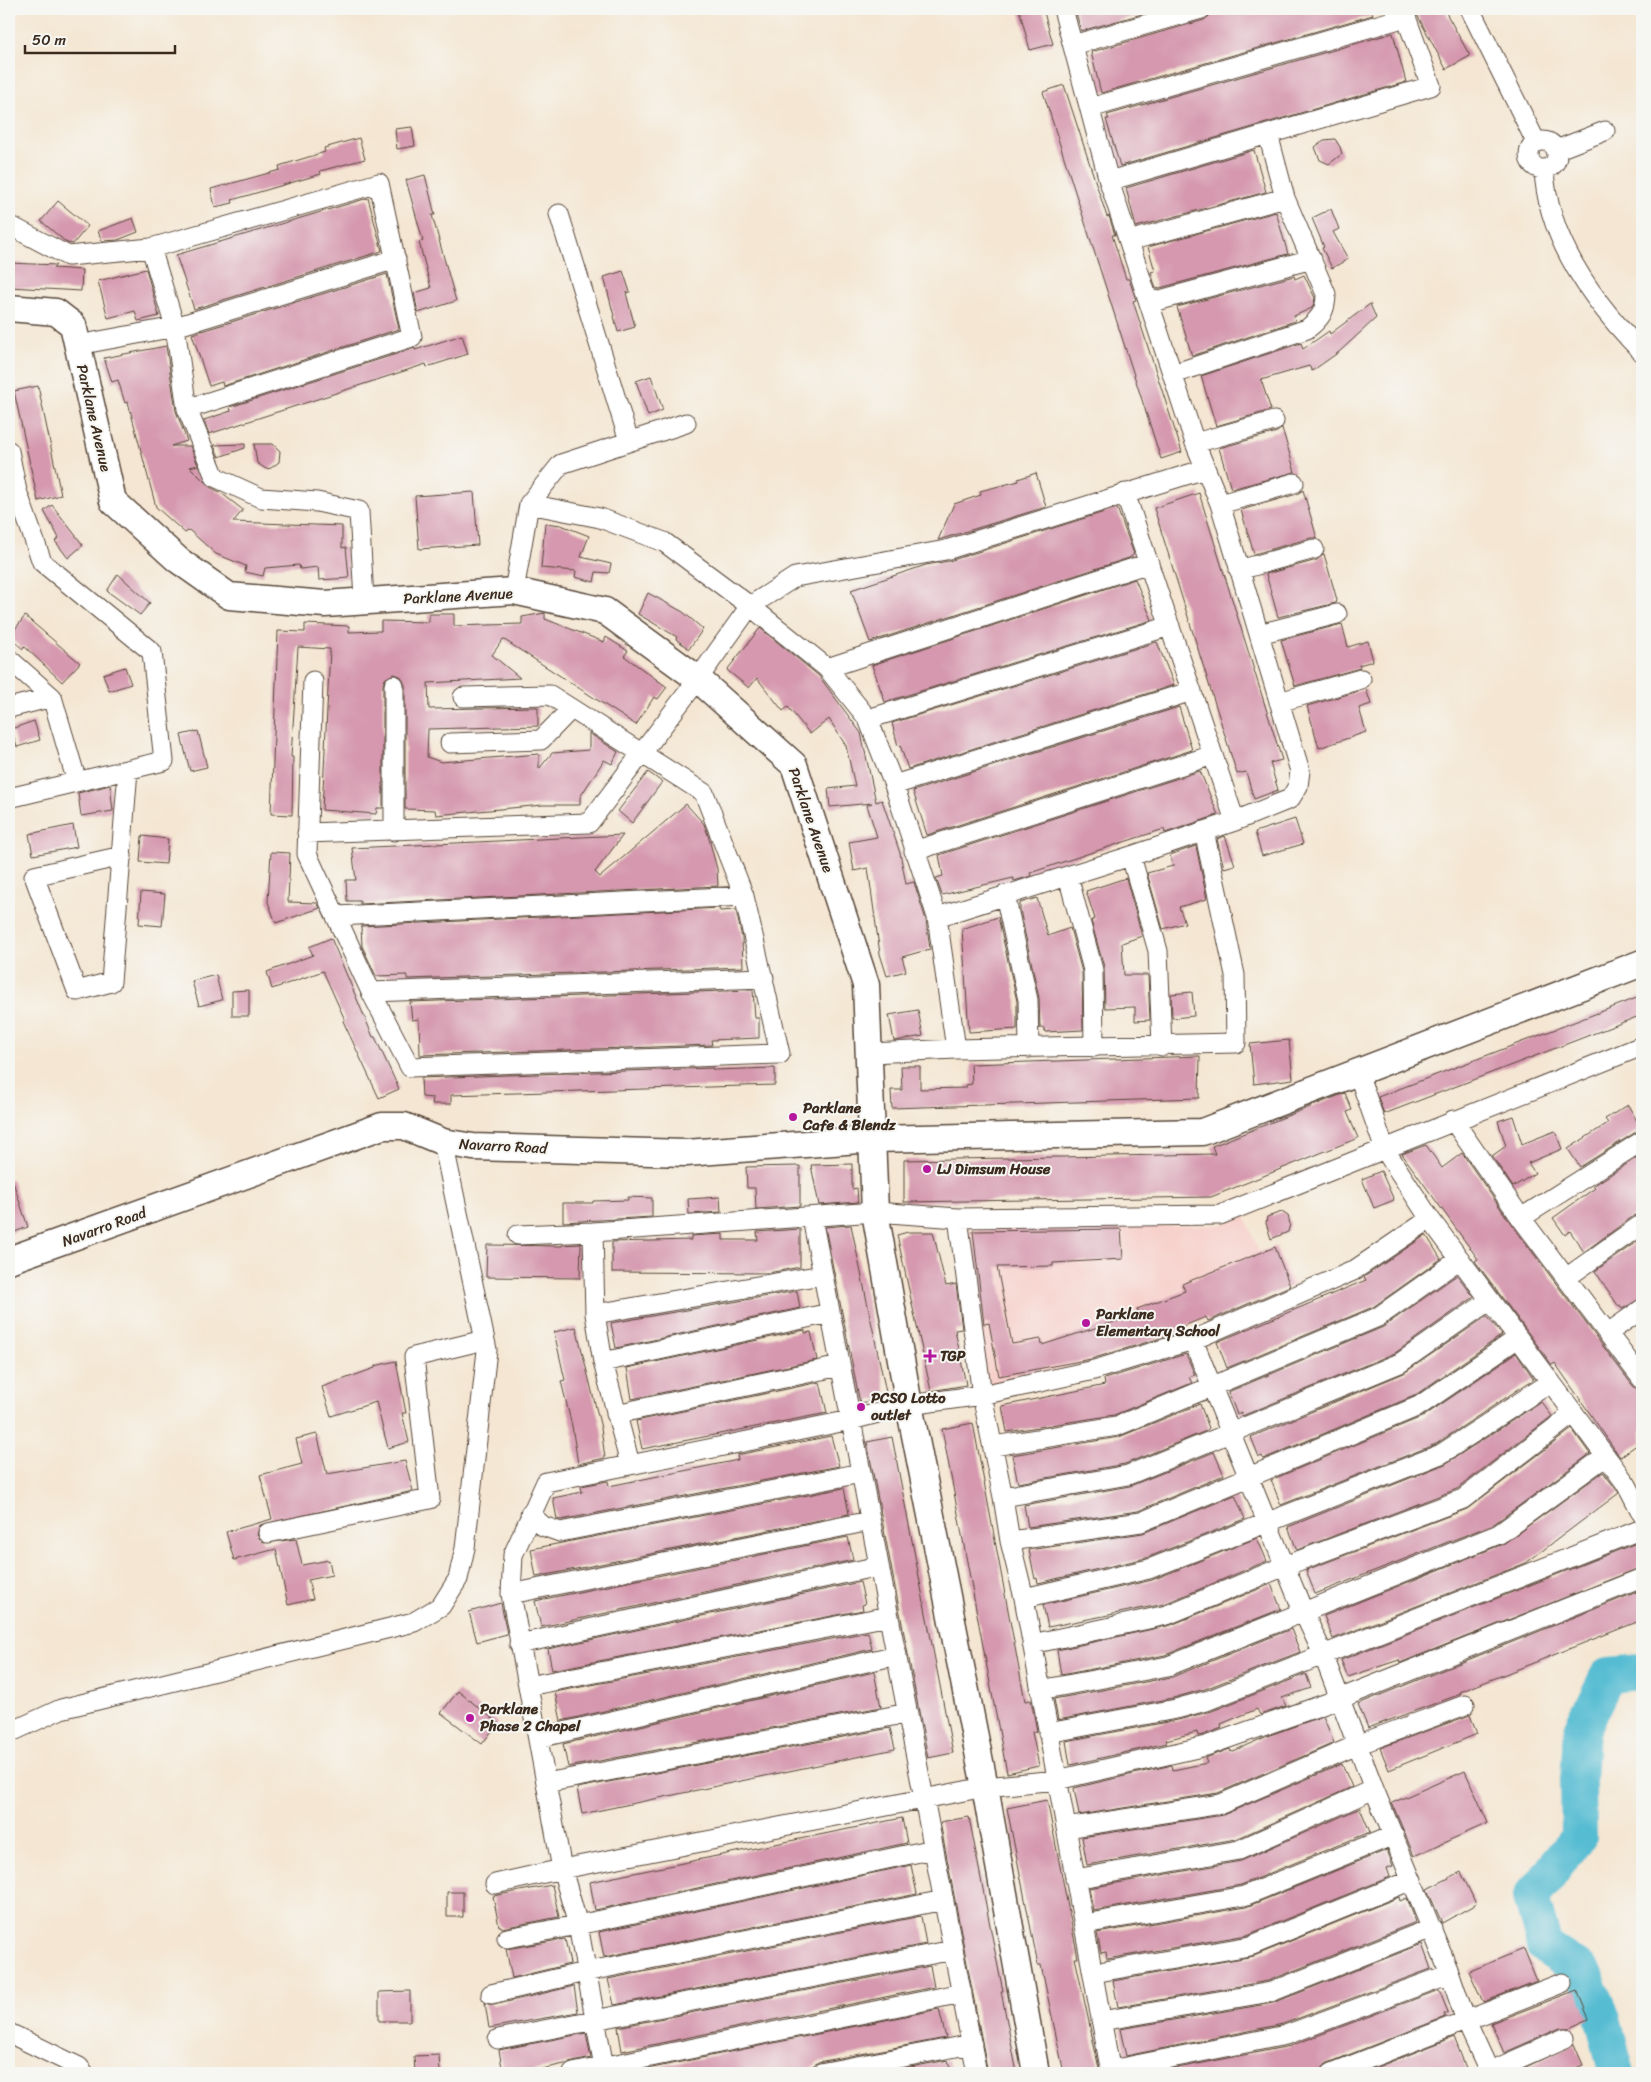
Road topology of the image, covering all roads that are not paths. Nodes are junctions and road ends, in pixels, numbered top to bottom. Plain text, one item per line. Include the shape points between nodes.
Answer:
1 (1063, 9) edge
2 (1201, 9) edge
3 (1470, 9) edge
4 (1403, 13) edge
5 (1073, 45) junction
6 (1090, 108) junction
7 (1604, 131) dead end
8 (1268, 134) junction
9 (1536, 142) junction
10 (1556, 150) junction
11 (1544, 169) junction
12 (1109, 181) junction
13 (1285, 198) junction
14 (559, 214) dead end
15 (9, 225) edge
16 (1129, 241) junction
17 (151, 248) junction
18 (396, 259) junction
19 (1312, 259) junction
20 (1150, 303) junction
21 (9, 308) edge
22 (175, 327) junction
23 (78, 346) junction
24 (1642, 352) edge
25 (1173, 374) junction
26 (187, 409) junction
27 (1274, 421) dead end
28 (686, 423) dead end
29 (628, 441) junction
30 (1195, 443) junction
31 (9, 451) edge
32 (1205, 469) junction
33 (1294, 483) dead end
34 (13, 491) edge
35 (1125, 493) junction
36 (529, 504) junction
37 (1220, 504) junction
38 (1314, 549) dead end
39 (1149, 563) junction
40 (1239, 570) junction
41 (514, 591) junction
42 (364, 600) junction
43 (750, 606) junction
44 (1337, 614) dead end
45 (1170, 626) junction
46 (1259, 634) junction
47 (9, 659) edge
48 (827, 668) junction
49 (698, 679) junction
50 (1361, 679) dead end
51 (313, 681) dead end
52 (394, 685) dead end
53 (1192, 691) junction
54 (52, 697) junction
55 (462, 697) dead end
56 (1279, 702) junction
57 (9, 708) edge
58 (570, 708) junction
59 (868, 719) junction
60 (450, 742) dead end
61 (642, 754) junction
62 (1213, 756) junction
63 (128, 770) junction
64 (77, 782) junction
65 (894, 785) junction
66 (9, 798) edge
67 (1235, 821) junction
68 (394, 831) junction
69 (1204, 831) junction
70 (307, 834) junction
71 (914, 851) junction
72 (122, 856) junction
73 (1131, 856) junction
74 (1068, 876) junction
75 (1005, 895) junction
76 (744, 896) junction
77 (337, 916) junction
78 (937, 917) junction
79 (1642, 963) edge
80 (764, 978) junction
81 (371, 992) junction
82 (1162, 1046) junction
83 (1642, 1046) edge
84 (1094, 1047) junction
85 (1029, 1048) junction
86 (956, 1049) junction
87 (870, 1054) junction
88 (1358, 1073) junction
89 (1453, 1120) junction
90 (873, 1139) junction
91 (1642, 1141) edge
92 (443, 1142) junction
93 (1385, 1150) junction
94 (874, 1212) junction
95 (812, 1218) junction
96 (958, 1218) junction
97 (1521, 1218) junction
98 (1430, 1219) junction
99 (1642, 1224) edge
100 (592, 1232) junction
101 (518, 1235) dead end
102 (1460, 1259) junction
103 (9, 1260) edge
104 (822, 1275) junction
105 (1566, 1278) junction
106 (1490, 1300) junction
107 (1642, 1309) edge
108 (830, 1313) junction
109 (595, 1314) junction
110 (1608, 1333) junction
111 (1518, 1338) junction
112 (484, 1340) junction
113 (1193, 1340) junction
114 (603, 1362) junction
115 (840, 1366) junction
116 (1642, 1380) edge
117 (1551, 1382) junction
118 (1212, 1388) junction
119 (982, 1395) junction
120 (909, 1405) junction
121 (1574, 1413) junction
122 (616, 1414) junction
123 (851, 1420) junction
124 (1230, 1432) junction
125 (994, 1446) junction
126 (1606, 1456) junction
127 (630, 1464) junction
128 (861, 1474) junction
129 (1249, 1478) junction
130 (1635, 1480) edge
131 (1004, 1497) junction
132 (530, 1514) junction
133 (1642, 1514) edge
134 (870, 1521) junction
135 (1267, 1522) junction
136 (1642, 1530) edge
137 (268, 1533) dead end
138 (1010, 1541) junction
139 (879, 1566) junction
140 (1285, 1566) junction
141 (1642, 1578) edge
142 (511, 1594) junction
143 (1024, 1598) junction
144 (1303, 1611) junction
145 (889, 1616) junction
146 (519, 1644) junction
147 (1032, 1644) junction
148 (1323, 1654) junction
149 (896, 1655) junction
150 (528, 1686) junction
151 (1040, 1690) junction
152 (1339, 1699) junction
153 (1465, 1705) dead end
154 (908, 1713) junction
155 (9, 1733) edge
156 (1048, 1733) junction
157 (538, 1738) junction
158 (1357, 1745) junction
159 (1057, 1780) junction
160 (546, 1783) junction
161 (985, 1787) junction
162 (1374, 1789) junction
163 (924, 1800) junction
164 (1066, 1828) junction
165 (1394, 1835) junction
166 (934, 1849) junction
167 (562, 1869) junction
168 (1075, 1879) junction
169 (1412, 1880) junction
170 (494, 1884) dead end
171 (944, 1900) junction
172 (1084, 1924) junction
173 (578, 1925) junction
174 (1432, 1928) junction
175 (507, 1938) dead end
176 (954, 1950) junction
177 (585, 1972) junction
178 (1092, 1973) junction
179 (1450, 1974) junction
180 (1562, 1983) dead end
181 (962, 1993) junction
182 (491, 1994) dead end
183 (596, 2020) junction
184 (1101, 2021) junction
185 (1466, 2021) junction
186 (9, 2033) edge
187 (1565, 2038) dead end
188 (498, 2039) dead end
189 (972, 2044) junction
190 (604, 2070) edge
191 (1111, 2072) edge
192 (84, 2073) edge
193 (573, 2073) edge
194 (820, 2073) edge
195 (977, 2073) edge
196 (1036, 2073) edge
197 (1332, 2073) edge
198 (1489, 2073) edge

1 - 5 street
2 - 5 street
3 - 9 street
4 - 6 street
4 - 8 street via 1431,86
5 - 6 street
6 - 12 street
7 - 10 street
8 - 12 street
8 - 13 street
9 - 10 street via 1548,141
9 - 11 street via 1529,152 1529,159
10 - 11 street via 1555,162
11 - 24 street via 1549,204 1583,282 1615,324
12 - 16 street
13 - 16 street
13 - 19 street
14 - 29 street
15 - 17 street via 68,256
16 - 20 street
17 - 18 street via 379,183
17 - 22 street
18 - 22 street
18 - 26 street via 412,336
19 - 20 street
19 - 25 street via 1326,294 1326,305 1320,319 1307,329
20 - 25 street
21 - 23 street, Parklane Avenue via 56,312 73,325
22 - 23 street
22 - 26 street
23 - 42 street, Parklane Avenue via 113,502 178,560 229,596 325,604
25 - 30 street
26 - 42 street via 215,477 261,498 317,502 359,511
27 - 30 street
28 - 29 street
29 - 36 street via 561,464
30 - 32 street
31 - 34 street
32 - 35 street
32 - 37 street
33 - 37 street
34 - 63 street via 42,562 152,652 164,761
35 - 39 street
35 - 43 street via 946,550 794,577
36 - 41 street
36 - 43 street via 600,518 664,542
37 - 40 street
38 - 40 street
39 - 45 street
39 - 48 street
40 - 46 street
41 - 42 street, Parklane Avenue
41 - 49 street, Parklane Avenue via 605,611
43 - 48 street
43 - 49 street
44 - 46 street
45 - 53 street
45 - 59 street
46 - 56 street
47 - 54 street
48 - 59 street
49 - 61 street
49 - 87 street, Parklane Avenue via 794,765 866,984
50 - 56 street
51 - 70 street
52 - 68 street
53 - 62 street
53 - 65 street
54 - 57 street
54 - 64 street
55 - 58 street via 550,695
56 - 67 street via 1300,771 1298,786 1290,799
58 - 60 street via 540,740
58 - 61 street
59 - 65 street
61 - 68 street via 589,824
61 - 76 street via 704,793
62 - 67 street
62 - 71 street
63 - 64 street
63 - 72 street
64 - 66 street
65 - 71 street
67 - 69 street
68 - 70 street
69 - 73 street
69 - 82 street via 1235,975 1236,1043
70 - 77 street via 307,854
71 - 78 street
72 - 72 street via 112,982 77,991 34,876
73 - 74 street
73 - 82 street via 1158,951
74 - 75 street
74 - 84 street via 1093,970
75 - 78 street
75 - 85 street via 1028,1000
76 - 77 street
76 - 80 street
77 - 81 street
78 - 86 street
79 - 88 street, Navarro Road
80 - 81 street
80 - 81 street via 780,1054 410,1067
82 - 84 street
83 - 89 street
84 - 85 street
85 - 86 street
86 - 87 street
87 - 90 street, Parklane Avenue
88 - 90 street, Navarro Road via 1202,1132
88 - 93 street
89 - 93 street
89 - 97 street
90 - 92 street, Navarro Road via 686,1153 473,1147
90 - 94 street, Parklane Avenue
91 - 97 street
92 - 103 street, Navarro Road via 404,1126 382,1126
92 - 112 street
93 - 96 street via 1220,1214
93 - 98 street
94 - 95 street
94 - 96 street
94 - 120 street, Parklane Avenue
95 - 100 street
95 - 104 street
96 - 119 street
97 - 105 street
98 - 102 street
98 - 113 street via 1353,1271
99 - 105 street
100 - 101 street
100 - 109 street
102 - 106 street
102 - 118 street via 1378,1317
104 - 108 street
104 - 109 street
105 - 110 street
106 - 111 street
106 - 124 street via 1400,1363
107 - 110 street
108 - 114 street
108 - 115 street
109 - 114 street
110 - 116 street
111 - 117 street
111 - 129 street via 1419,1406
112 - 137 street via 414,1357 430,1499
112 - 155 street via 487,1350 465,1548 458,1579 441,1606 414,1622 61,1709
113 - 118 street
113 - 119 street via 1094,1370
114 - 122 street
115 - 122 street
115 - 123 street
117 - 121 street
117 - 135 street via 1441,1454
118 - 124 street
118 - 125 street via 1117,1426
119 - 120 street
119 - 125 street
120 - 123 street
120 - 161 street, Parklane Avenue
121 - 126 street
121 - 140 street via 1463,1500
122 - 127 street
123 - 127 street
123 - 128 street
124 - 129 street
124 - 131 street via 1128,1475
125 - 131 street
126 - 130 street
126 - 144 street via 1499,1534
127 - 132 street via 546,1482
128 - 132 street via 560,1532 543,1526
128 - 134 street
129 - 135 street
129 - 138 street via 1141,1522
130 - 133 street
131 - 138 street
132 - 142 street via 513,1555
134 - 139 street
134 - 142 street
135 - 140 street
135 - 143 street via 1149,1569
136 - 148 street
138 - 143 street
139 - 145 street
139 - 146 street
140 - 144 street
140 - 147 street via 1167,1615
141 - 152 street
142 - 146 street
143 - 147 street
144 - 148 street
144 - 151 street via 1168,1666
145 - 149 street
145 - 150 street
146 - 150 street
147 - 151 street
148 - 152 street
148 - 156 street via 1193,1705
149 - 154 street
149 - 157 street
150 - 157 street
151 - 156 street
152 - 158 street
152 - 159 street via 1206,1746
153 - 158 street
154 - 160 street
154 - 163 street
156 - 159 street
157 - 160 street
158 - 162 street
158 - 164 street via 1221,1804
159 - 161 street
159 - 164 street
160 - 167 street
161 - 163 street
161 - 196 street, Parklane Avenue
162 - 165 street
162 - 168 street via 1239,1850
163 - 166 street
163 - 167 street
164 - 168 street
165 - 169 street
165 - 172 street via 1244,1896
166 - 171 street
166 - 173 street
167 - 170 street
167 - 173 street
168 - 172 street
169 - 174 street
169 - 178 street via 1250,1946
171 - 176 street
171 - 177 street
172 - 178 street
173 - 175 street
173 - 177 street
174 - 179 street
174 - 184 street via 1272,1992
176 - 181 street
176 - 183 street
177 - 182 street
177 - 183 street
178 - 184 street
179 - 185 street
179 - 191 street via 1286,2034
180 - 185 street
181 - 189 street
181 - 190 street
183 - 188 street
183 - 190 street
184 - 191 street
185 - 197 street
185 - 198 street
186 - 192 street via 79,2067
187 - 198 street
189 - 194 street
189 - 195 street
190 - 193 street

